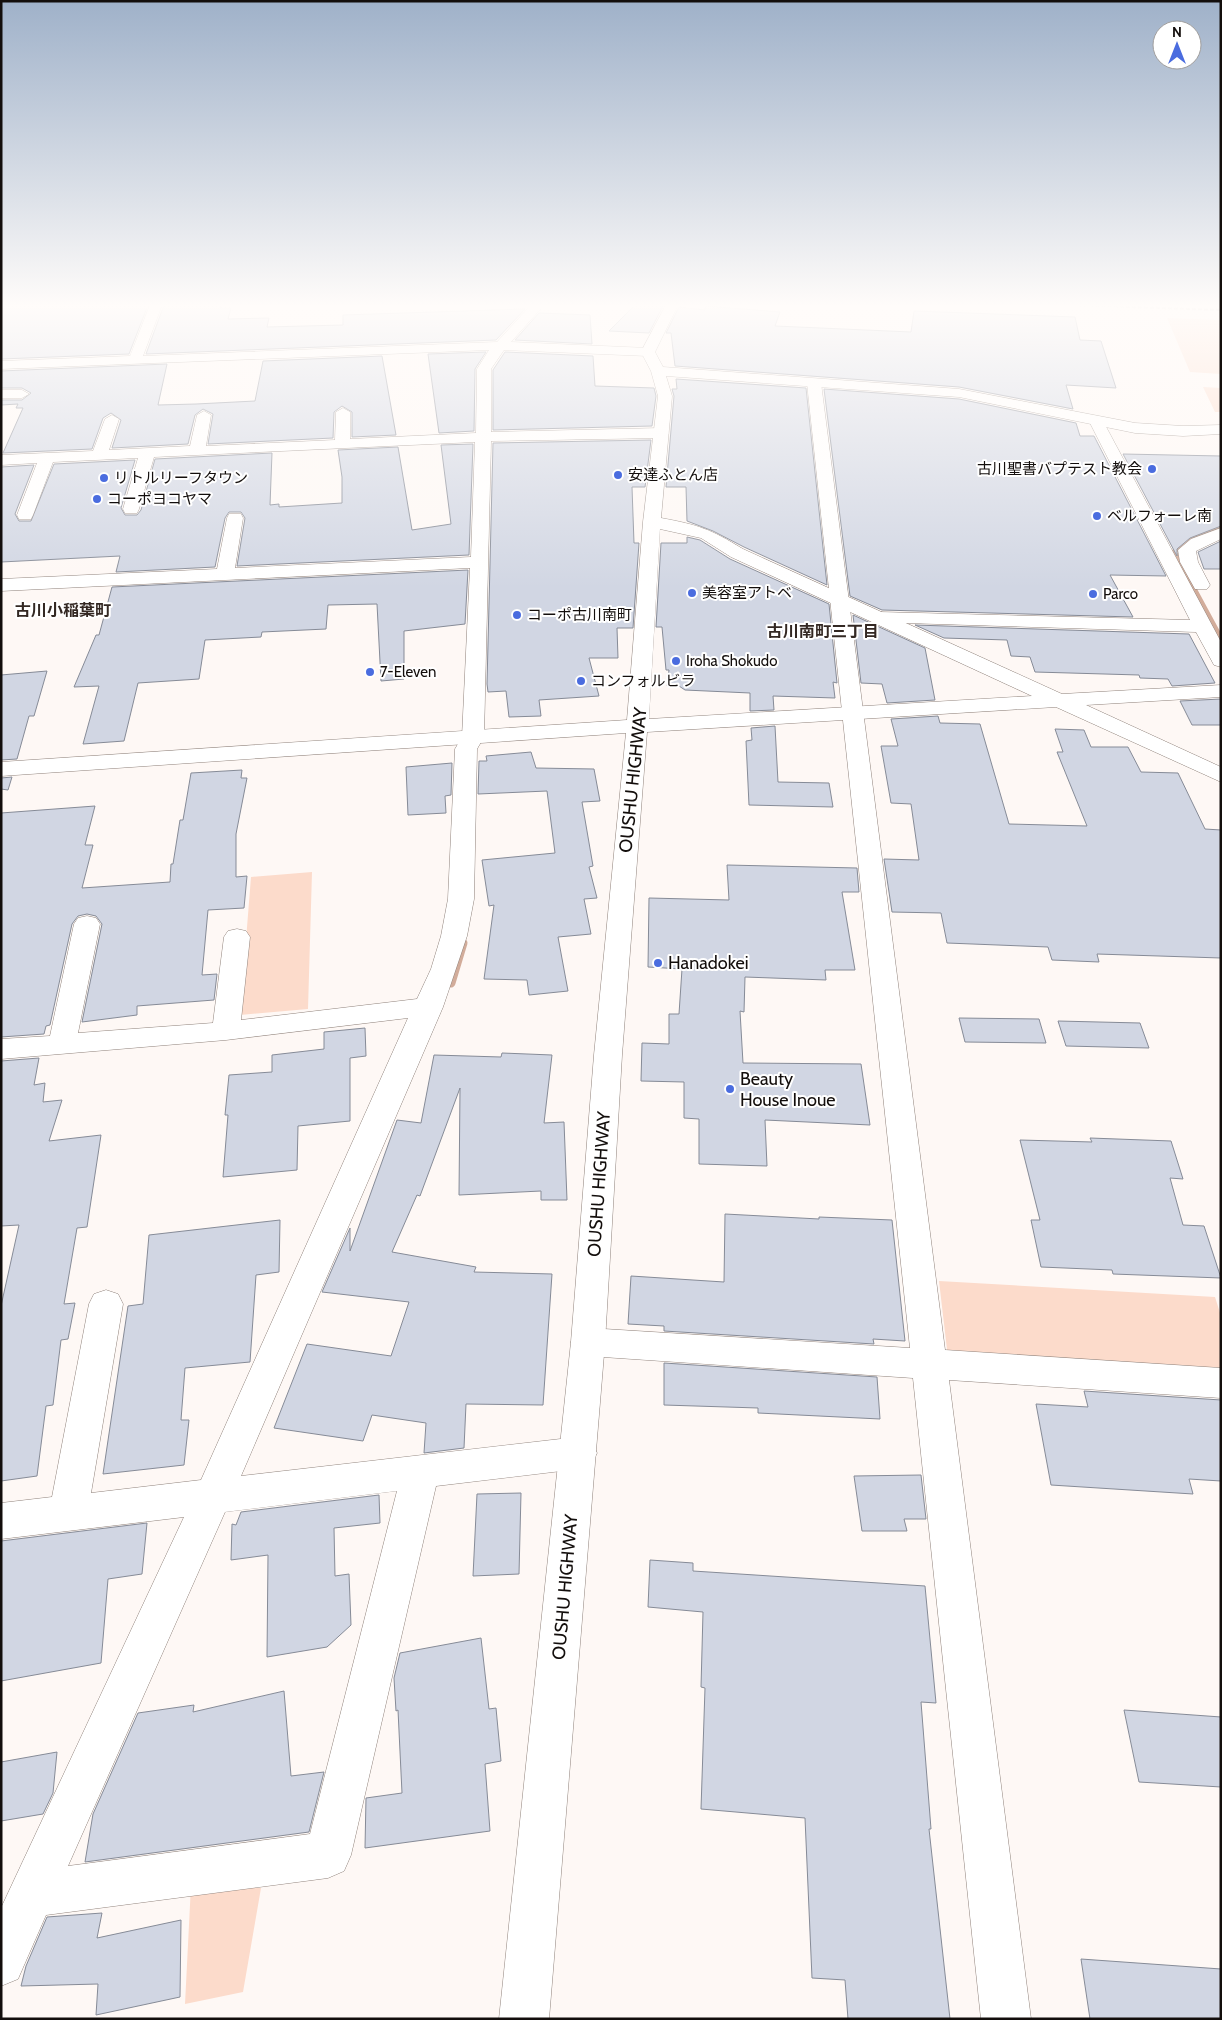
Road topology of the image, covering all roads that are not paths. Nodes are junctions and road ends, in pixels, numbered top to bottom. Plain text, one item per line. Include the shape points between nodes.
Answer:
1 (484, 399) edge
2 (665, 399) edge
3 (816, 399) edge
4 (986, 399) edge
5 (343, 412) dead end
6 (204, 415) dead end
7 (112, 419) dead end
8 (1096, 421) junction
9 (1221, 429) edge
10 (661, 433) junction
11 (484, 438) junction
12 (342, 445) junction
13 (197, 451) junction
14 (147, 454) junction
15 (99, 456) junction
16 (47, 458) junction
17 (1, 460) edge
18 (131, 509) dead end
19 (24, 515) dead end
20 (235, 518) dead end
21 (1221, 521) edge
22 (652, 522) junction
23 (1221, 532) edge
24 (1161, 546) junction
25 (479, 562) junction
26 (225, 574) junction
27 (1, 585) edge
28 (1193, 585) junction
29 (839, 600) junction
30 (879, 618) junction
31 (1202, 626) junction
32 (1221, 662) edge
33 (1221, 691) edge
34 (1060, 701) junction
35 (854, 713) junction
36 (637, 726) junction
37 (473, 737) junction
38 (1, 769) edge
39 (1221, 775) edge
40 (87, 924) dead end
41 (237, 937) dead end
42 (429, 1007) junction
43 (226, 1031) junction
44 (62, 1044) junction
45 (1, 1049) edge
46 (106, 1304) dead end
47 (588, 1342) junction
48 (930, 1364) junction
49 (1221, 1383) edge
50 (578, 1452) junction
51 (421, 1471) junction
52 (213, 1496) junction
53 (68, 1513) junction
54 (1, 1521) edge
55 (32, 1894) junction
56 (1, 1962) edge
57 (524, 2019) edge
58 (1006, 2019) edge

1 - 11 street
2 - 10 street, OUSHU HIGHWAY
3 - 29 street
4 - 8 street
5 - 12 street
6 - 13 street
7 - 15 street
8 - 9 street via 1158,430
8 - 24 street
10 - 11 street
10 - 22 street, OUSHU HIGHWAY
11 - 12 street
11 - 25 street
12 - 13 street
13 - 14 street
14 - 15 street
14 - 18 street
15 - 16 street
16 - 17 street
16 - 19 street
20 - 26 street
21 - 24 street
22 - 29 street via 707,534 738,553
22 - 36 street, OUSHU HIGHWAY via 642,701
23 - 28 street via 1186,551
24 - 28 street
25 - 26 street
25 - 37 street
26 - 27 street
28 - 31 street
29 - 30 street
29 - 35 street
30 - 31 street
30 - 34 street
31 - 32 street
33 - 34 street
34 - 35 street
34 - 39 street
35 - 36 street
35 - 48 street
36 - 37 street
36 - 47 street, OUSHU HIGHWAY via 608,1055
37 - 38 street
37 - 42 street via 466,749 461,899 454,936
40 - 44 street
41 - 43 street
42 - 43 street
42 - 52 street
43 - 44 street
44 - 45 street
46 - 53 street
47 - 48 street
47 - 50 street, OUSHU HIGHWAY
48 - 49 street
48 - 58 street
50 - 51 street
50 - 57 street, OUSHU HIGHWAY
51 - 52 street
51 - 55 street via 328,1855
52 - 53 street
52 - 55 street
53 - 54 street
55 - 56 street

